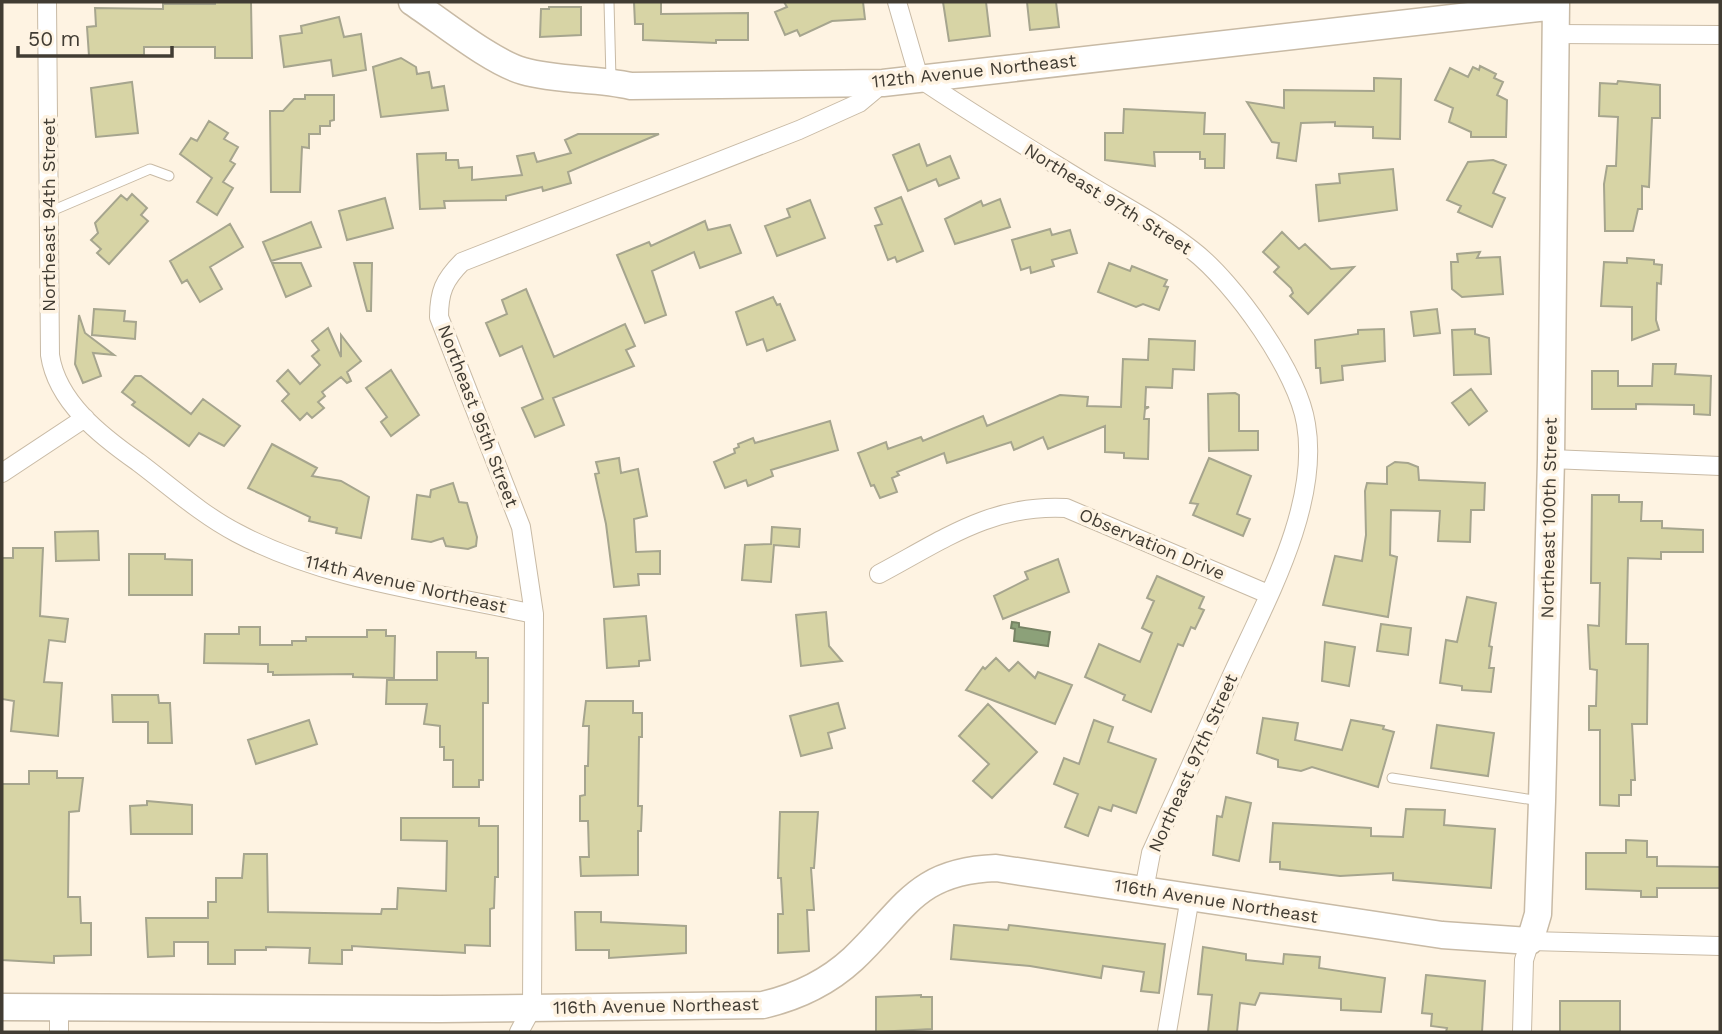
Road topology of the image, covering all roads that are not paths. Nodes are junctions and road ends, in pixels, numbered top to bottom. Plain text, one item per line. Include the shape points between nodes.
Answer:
1 (47, 2) edge
2 (412, 2) edge
3 (609, 2) edge
4 (897, 2) edge
5 (1556, 4) edge
6 (1555, 34) junction
7 (1720, 35) edge
8 (919, 78) junction
9 (611, 81) junction
10 (883, 83) junction
11 (169, 176) dead end
12 (49, 212) junction
13 (85, 418) junction
14 (1551, 459) junction
15 (1720, 466) edge
16 (2, 473) edge
17 (879, 574) dead end
18 (1268, 594) junction
19 (534, 614) junction
20 (1392, 778) dead end
21 (1542, 801) junction
22 (1144, 890) junction
23 (1190, 897) junction
24 (1530, 941) junction
25 (1720, 946) edge
26 (2, 1007) edge
27 (532, 1009) junction
28 (59, 1020) edge
29 (519, 1032) edge
30 (1167, 1032) edge
31 (1521, 1032) edge

1 - 12 street, Northeast 94th Street
2 - 9 street, 112th Avenue Northeast via 519,70 579,81
3 - 9 lane
4 - 8 street
5 - 6 street, Northeast 100th Street
5 - 8 street, 112th Avenue Northeast
6 - 7 street
6 - 14 street, Northeast 100th Street
8 - 10 street, 112th Avenue Northeast
8 - 18 street, Northeast 97th Street via 1193,250 1223,276 1290,375 1306,424 1308,465 1293,532
9 - 10 street, 112th Avenue Northeast via 631,86
10 - 19 street, Northeast 95th Street via 859,103 835,114 462,262 446,279 439,296 439,317 521,527
11 - 12 lane via 150,169
12 - 13 street, Northeast 94th Street via 53,374
13 - 16 street
13 - 19 street, 114th Avenue Northeast via 235,532 283,555
14 - 15 street
14 - 21 street, Northeast 100th Street
17 - 18 street, Observation Drive via 981,520 1041,506 1066,508
18 - 22 street, Northeast 97th Street via 1152,853
19 - 27 street, Northeast 95th Street
20 - 21 lane
21 - 24 street, Northeast 100th Street via 1538,914
22 - 23 street, 116th Avenue Northeast
22 - 27 street, 116th Avenue Northeast via 996,868 966,869 934,879 852,960 824,982 792,998 732,1008
23 - 24 street, 116th Avenue Northeast via 1442,935
23 - 30 street
24 - 25 street, 116th Avenue Northeast
24 - 31 street, Northeast 100th Street via 1524,960
26 - 28 street, 116th Avenue Northeast
27 - 28 street, 116th Avenue Northeast
27 - 29 street, Northeast 95th Street

